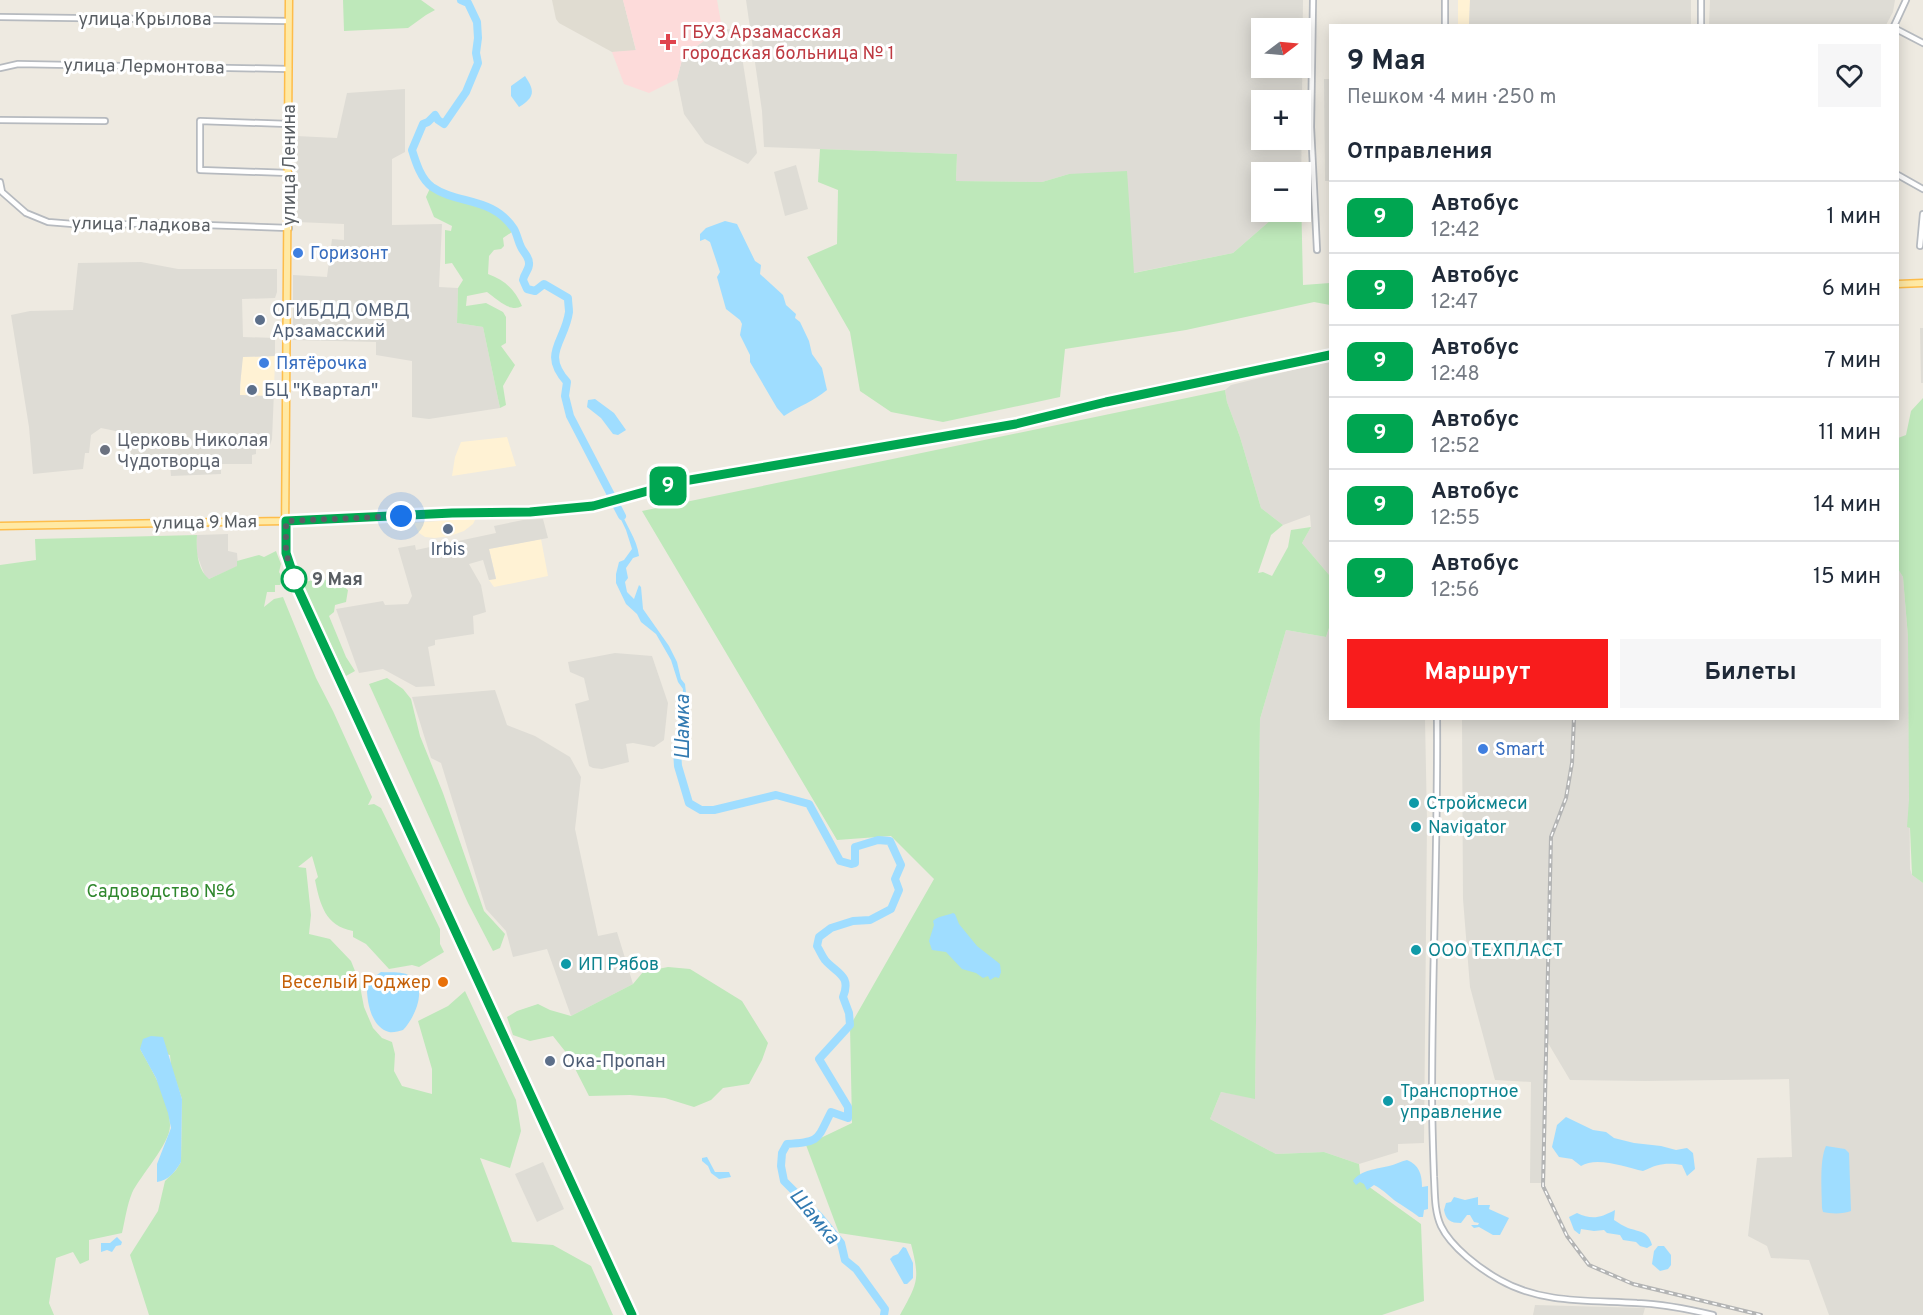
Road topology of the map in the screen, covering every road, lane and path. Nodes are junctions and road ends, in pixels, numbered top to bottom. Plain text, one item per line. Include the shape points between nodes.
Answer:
1 (289, 0) edge
2 (1313, 0) edge
3 (1445, 0) edge
4 (1701, 0) edge
5 (1906, 0) edge
6 (0, 17) edge
7 (289, 21) junction
8 (1445, 24) edge
9 (1701, 24) edge
10 (1895, 24) edge
11 (1899, 31) edge
12 (1923, 43) edge
13 (0, 68) edge
14 (289, 69) junction
15 (0, 120) edge
16 (105, 121) dead end
17 (289, 124) junction
18 (289, 173) junction
19 (1899, 176) edge
20 (0, 182) edge
21 (1923, 189) edge
22 (1923, 214) edge
23 (289, 228) junction
24 (1920, 246) dead end
25 (1317, 250) dead end
26 (1923, 283) edge
27 (1899, 284) edge
28 (1329, 355) edge
29 (286, 521) junction
30 (0, 526) edge
31 (1437, 720) edge
32 (632, 1315) edge
33 (1713, 1315) edge

1 - 7 main road, улица Ленина
2 - 25 street via 1311,127
3 - 8 street
4 - 9 street
5 - 10 street
6 - 7 street, улица Крылова
7 - 14 main road, улица Ленина
11 - 12 street
13 - 14 street, улица Лермонтова via 18,64
14 - 17 main road, улица Ленина
15 - 16 street
17 - 18 main road, улица Ленина
17 - 18 street via 200,121 200,170
18 - 23 main road, улица Ленина
19 - 21 street
20 - 23 street, улица Гладкова via 2,192 26,213 48,222
22 - 24 street
23 - 29 main road, улица Ленина
26 - 27 main road
28 - 29 main road, улица 9 Мая via 1016,424 684,481 580,508
29 - 30 main road, улица 9 Мая
29 - 32 main road, улица Ленина via 286,553 298,589
31 - 33 street via 1432,1048 1436,1209 1441,1226 1461,1252 1480,1268 1502,1282 1546,1297 1662,1305

